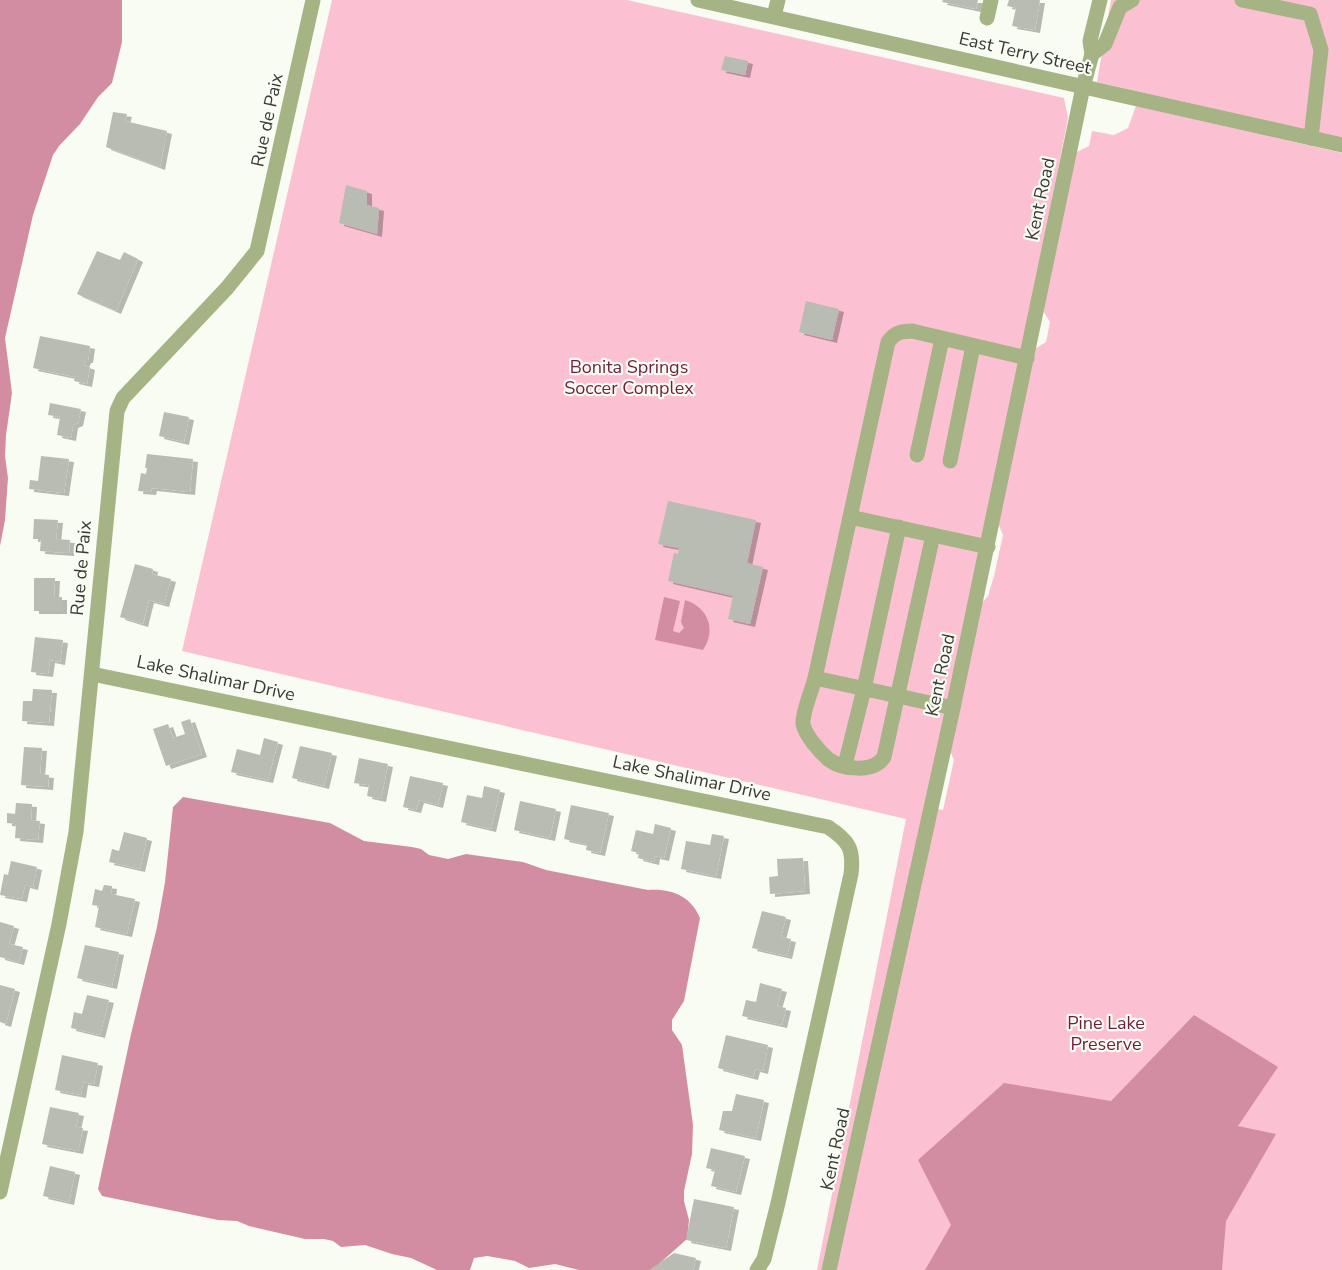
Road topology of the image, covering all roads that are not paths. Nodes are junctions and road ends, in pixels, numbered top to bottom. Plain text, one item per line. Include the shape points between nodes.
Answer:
1 (313, 0) edge
2 (698, 0) edge
3 (778, 0) edge
4 (991, 0) edge
5 (1100, 0) edge
6 (1242, 0) edge
7 (1130, 1) edge
8 (1311, 7) edge
9 (774, 16) junction
10 (987, 18) dead end
11 (1092, 54) junction
12 (1083, 87) junction
13 (1311, 138) junction
14 (1342, 145) edge
15 (942, 339) junction
16 (973, 346) junction
17 (1027, 358) junction
18 (916, 455) dead end
19 (950, 461) dead end
20 (850, 517) junction
21 (899, 527) junction
22 (933, 535) junction
23 (988, 547) junction
24 (92, 674) junction
25 (815, 678) junction
26 (864, 689) junction
27 (897, 696) junction
28 (953, 708) junction
29 (845, 765) junction
30 (0, 1192) edge
31 (757, 1270) edge
32 (829, 1270) edge

1 - 24 street, Rue de Paix via 257,251 228,288 123,398 117,411
2 - 9 street, East Terry Street
3 - 9 street
4 - 10 street
5 - 11 street via 1090,41
6 - 8 street
7 - 11 street via 1120,7 1105,44
8 - 13 street via 1321,50
9 - 12 street, East Terry Street
11 - 12 street, Kent Road
12 - 13 street, East Terry Street
12 - 17 street, Kent Road
13 - 14 street, East Terry Street
15 - 16 street
15 - 18 street
15 - 20 street via 905,331 888,342
16 - 17 street
16 - 19 street
17 - 23 street, Kent Road
20 - 21 street
20 - 25 street
21 - 22 street
21 - 26 street
22 - 23 street
22 - 27 street
23 - 28 street, Kent Road
24 - 30 street, Rue de Paix via 69,874
24 - 31 street, Lake Shalimar Drive via 828,827 840,835 849,845 853,859 851,874 778,1203 764,1259
25 - 26 street
25 - 29 street via 803,724 806,733 829,760
26 - 27 street
26 - 29 street
27 - 28 street
27 - 29 street via 880,763 860,768
28 - 32 street, Kent Road

